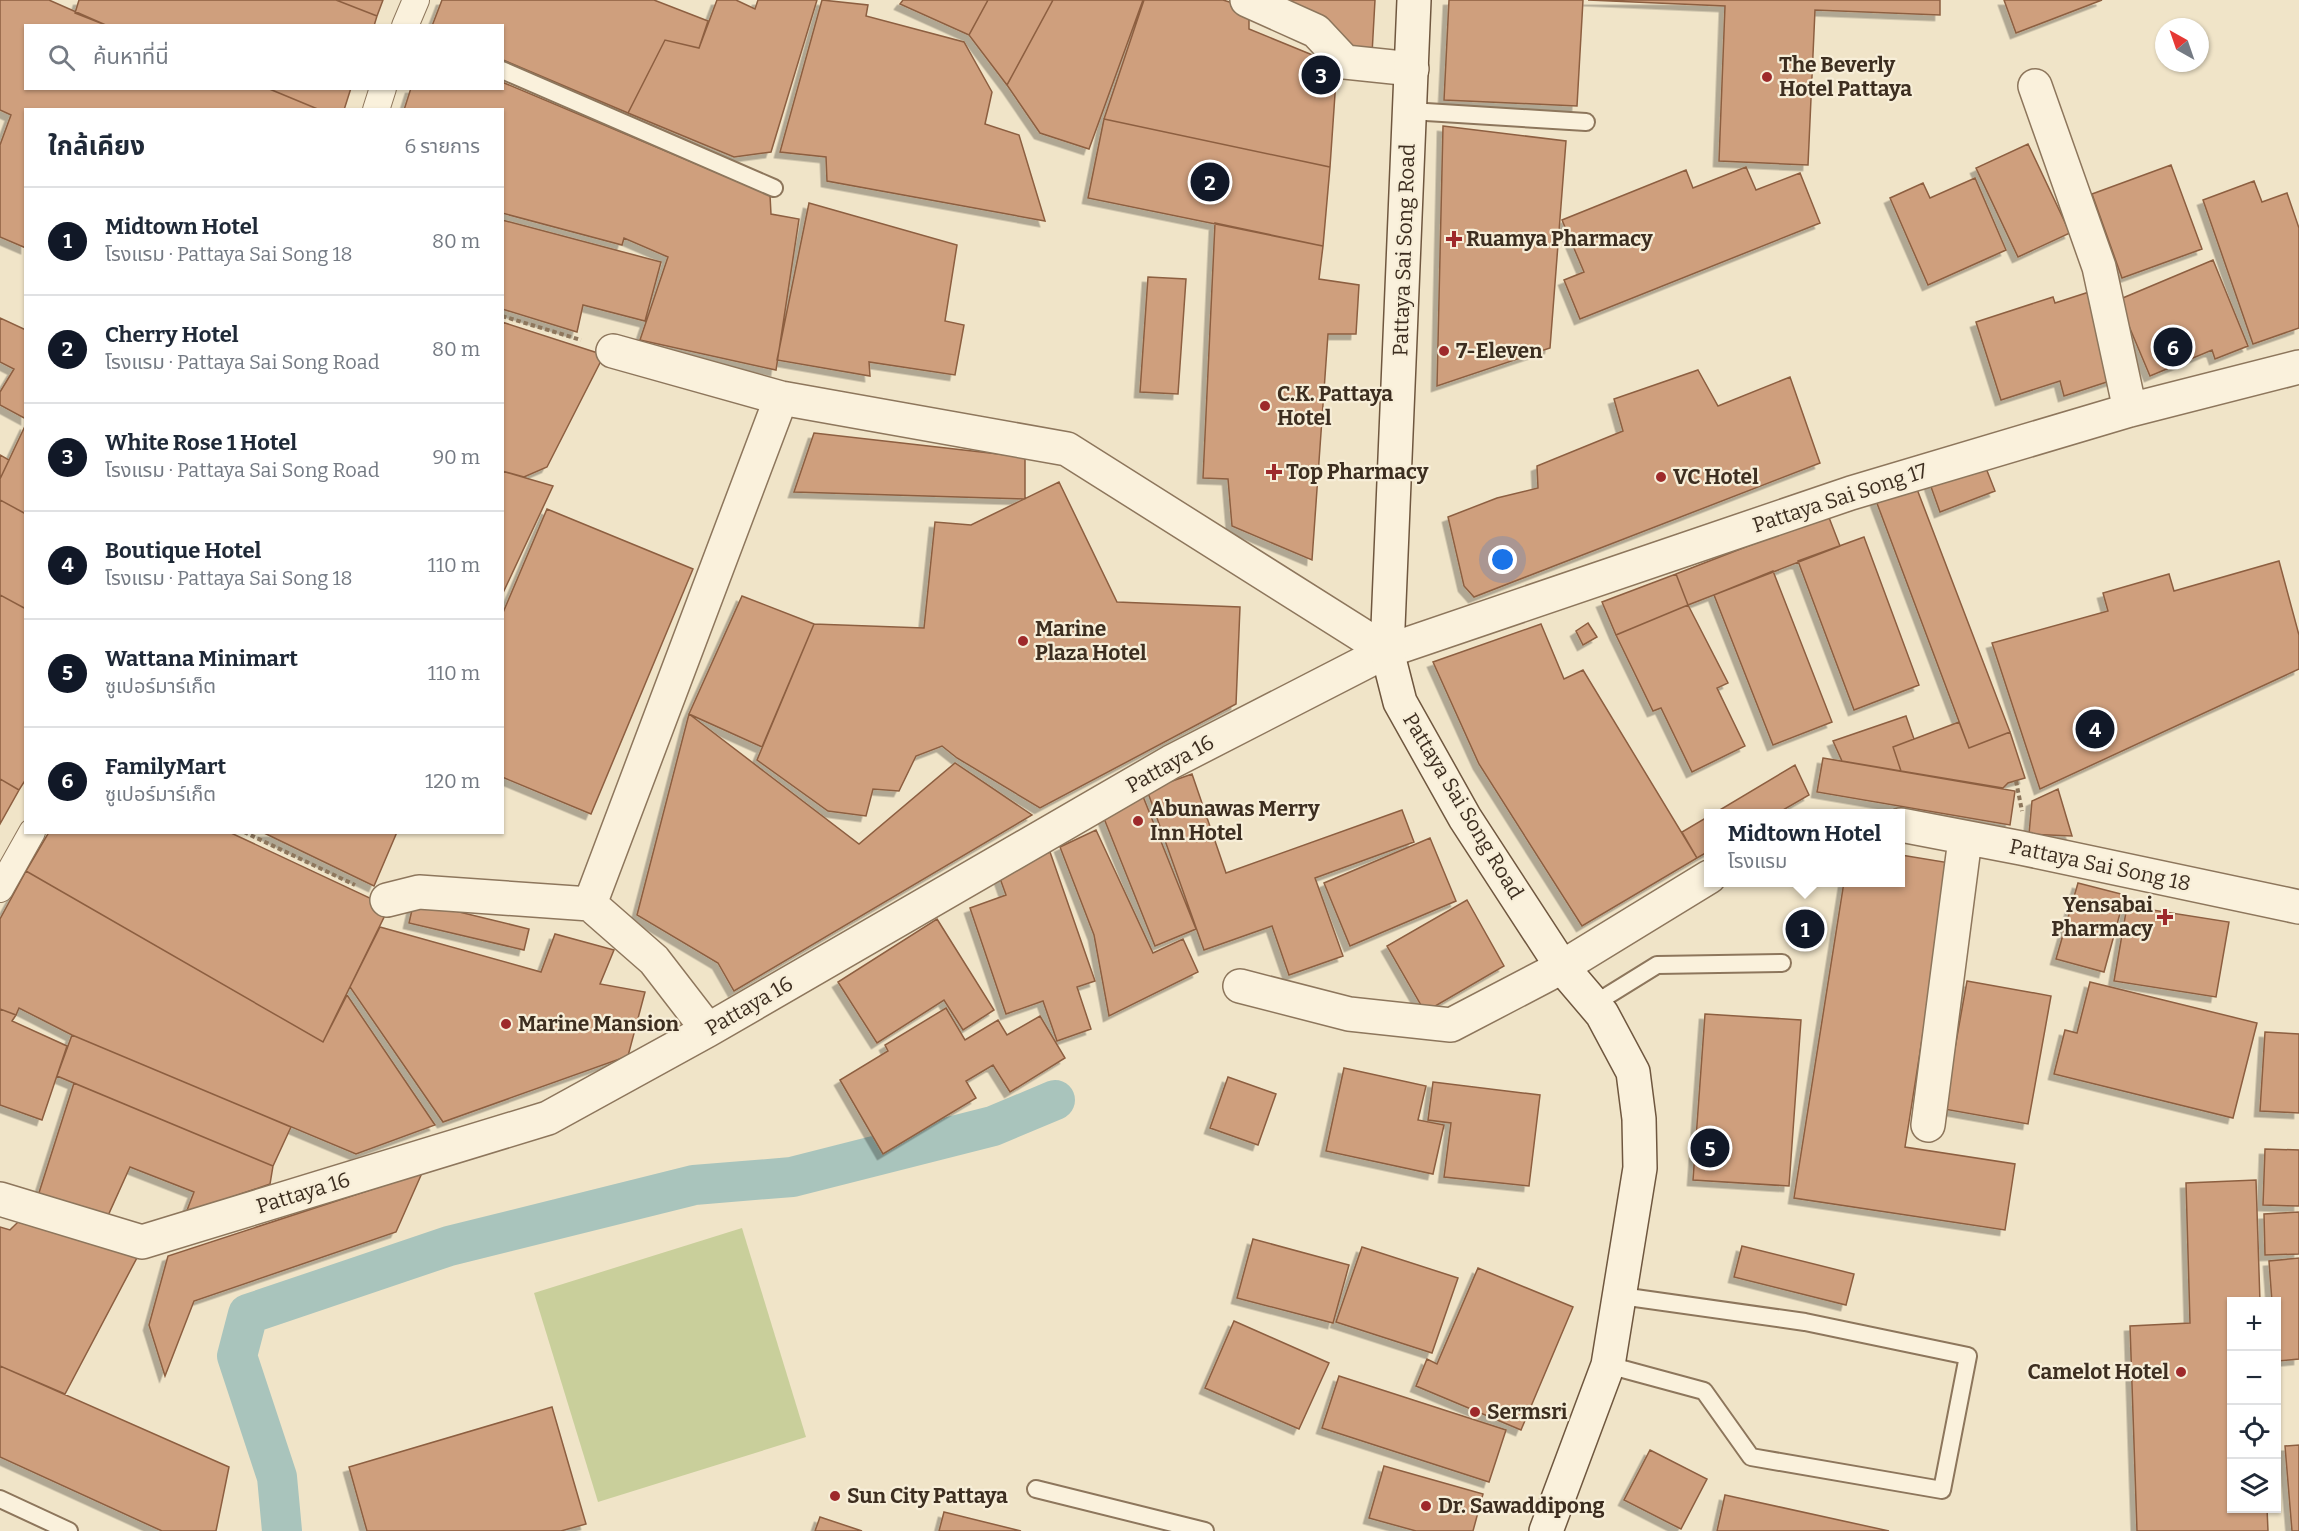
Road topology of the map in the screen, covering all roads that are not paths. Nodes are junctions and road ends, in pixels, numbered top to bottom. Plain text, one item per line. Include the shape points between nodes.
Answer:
1 (416, 0) edge
2 (1247, 0) edge
3 (1414, 0) edge
4 (406, 24) edge
5 (1412, 69) junction
6 (504, 71) edge
7 (2035, 86) dead end
8 (382, 90) edge
9 (377, 108) edge
10 (1410, 111) junction
11 (1586, 122) dead end
12 (774, 188) dead end
13 (613, 351) road end
14 (2299, 367) edge
15 (782, 398) junction
16 (2130, 410) junction
17 (1387, 651) junction
18 (1905, 826) edge
19 (31, 834) edge
20 (1965, 839) junction
21 (1704, 880) edge
22 (0, 889) edge
23 (387, 900) road end
24 (590, 904) junction
25 (2299, 907) edge
26 (1782, 963) dead end
27 (1562, 967) junction
28 (1240, 986) dead end
29 (1594, 1004) junction
30 (708, 1030) junction
31 (1928, 1125) dead end
32 (0, 1199) edge
33 (1621, 1296) junction
34 (1608, 1365) junction
35 (1036, 1489) dead end
36 (0, 1499) edge
37 (69, 1531) edge
38 (1205, 1531) edge
39 (1546, 1531) edge

1 - 4 street
2 - 5 street via 1316,31 1345,62
3 - 5 street, Pattaya Sai Song Road
5 - 10 street, Pattaya Sai Song Road
6 - 12 lane
7 - 16 street via 2099,267
8 - 9 street
10 - 11 lane
10 - 17 street, Pattaya Sai Song Road
13 - 15 street
14 - 16 street, Pattaya Sai Song 17
15 - 17 street via 1067,450
15 - 24 street
16 - 17 street, Pattaya Sai Song 17 via 1851,493
17 - 27 street, Pattaya Sai Song Road via 1400,702 1465,818
17 - 30 street, Pattaya 16 via 1171,762
18 - 20 street, Pattaya Sai Song 18
19 - 22 street
20 - 25 street, Pattaya Sai Song 18
20 - 31 street
21 - 27 street
23 - 24 street via 419,892
24 - 30 street via 654,960
26 - 29 lane via 1657,965
27 - 28 street via 1451,1025 1349,1014
27 - 29 street, Pattaya Sai Song Road
29 - 33 street, Pattaya Sai Song Road via 1634,1072 1639,1119 1640,1168
30 - 32 street, Pattaya 16 via 548,1118 142,1242
33 - 34 street, Pattaya Sai Song Road
33 - 34 lane via 1805,1322 1968,1356 1942,1490 1751,1457 1704,1391
34 - 39 street, Pattaya Sai Song Road
35 - 38 lane
36 - 37 lane

